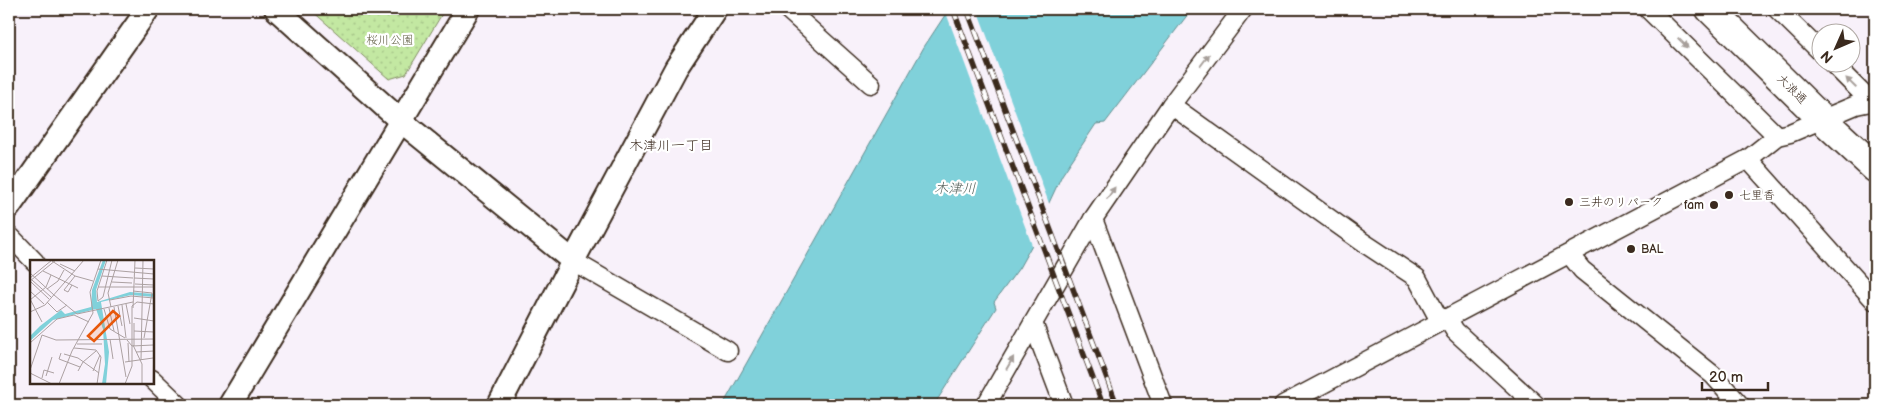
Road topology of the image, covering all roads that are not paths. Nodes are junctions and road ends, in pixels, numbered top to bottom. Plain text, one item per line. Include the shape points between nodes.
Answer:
1 (148, 9) edge
2 (276, 9) edge
3 (468, 9) edge
4 (715, 9) edge
5 (788, 9) edge
6 (1243, 9) edge
7 (1648, 9) edge
8 (1710, 9) edge
9 (1785, 11) edge
10 (1812, 42) edge
11 (1842, 72) edge
12 (871, 84) dead end
13 (1874, 102) edge
14 (1171, 105) junction
15 (1823, 120) junction
16 (402, 121) junction
17 (1777, 136) junction
18 (1748, 159) junction
19 (1875, 168) edge
20 (9, 207) edge
21 (1093, 219) junction
22 (9, 235) edge
23 (1570, 255) junction
24 (33, 260) edge
25 (573, 261) junction
26 (1875, 302) edge
27 (1443, 319) junction
28 (1033, 323) junction
29 (728, 351) dead end
30 (154, 381) edge
31 (179, 405) edge
32 (230, 405) edge
33 (499, 405) edge
34 (986, 405) edge
35 (1064, 405) edge
36 (1163, 405) edge
37 (1282, 405) edge
38 (1536, 405) edge
39 (1740, 405) edge

1 - 20 street
2 - 16 street
3 - 16 street
4 - 25 street via 676,68
5 - 12 street
14 -> 6 street
7 -> 17 street
8 - 15 main road, 大浪通
9 - 10 street
13 -> 11 street
13 - 15 street via 1856,105
21 -> 14 street
14 - 27 street via 1417,278
15 - 17 street
15 - 19 main road, 大浪通
16 - 25 street
16 - 32 street
17 - 18 street
18 - 23 street
18 - 26 street
21 - 28 street
21 - 36 street
22 - 24 street
23 - 27 street
23 - 39 street via 1582,270 1713,376
25 - 29 street
25 - 33 street
27 - 37 street
27 - 38 street
34 -> 28 street
28 - 35 street
30 - 31 street

